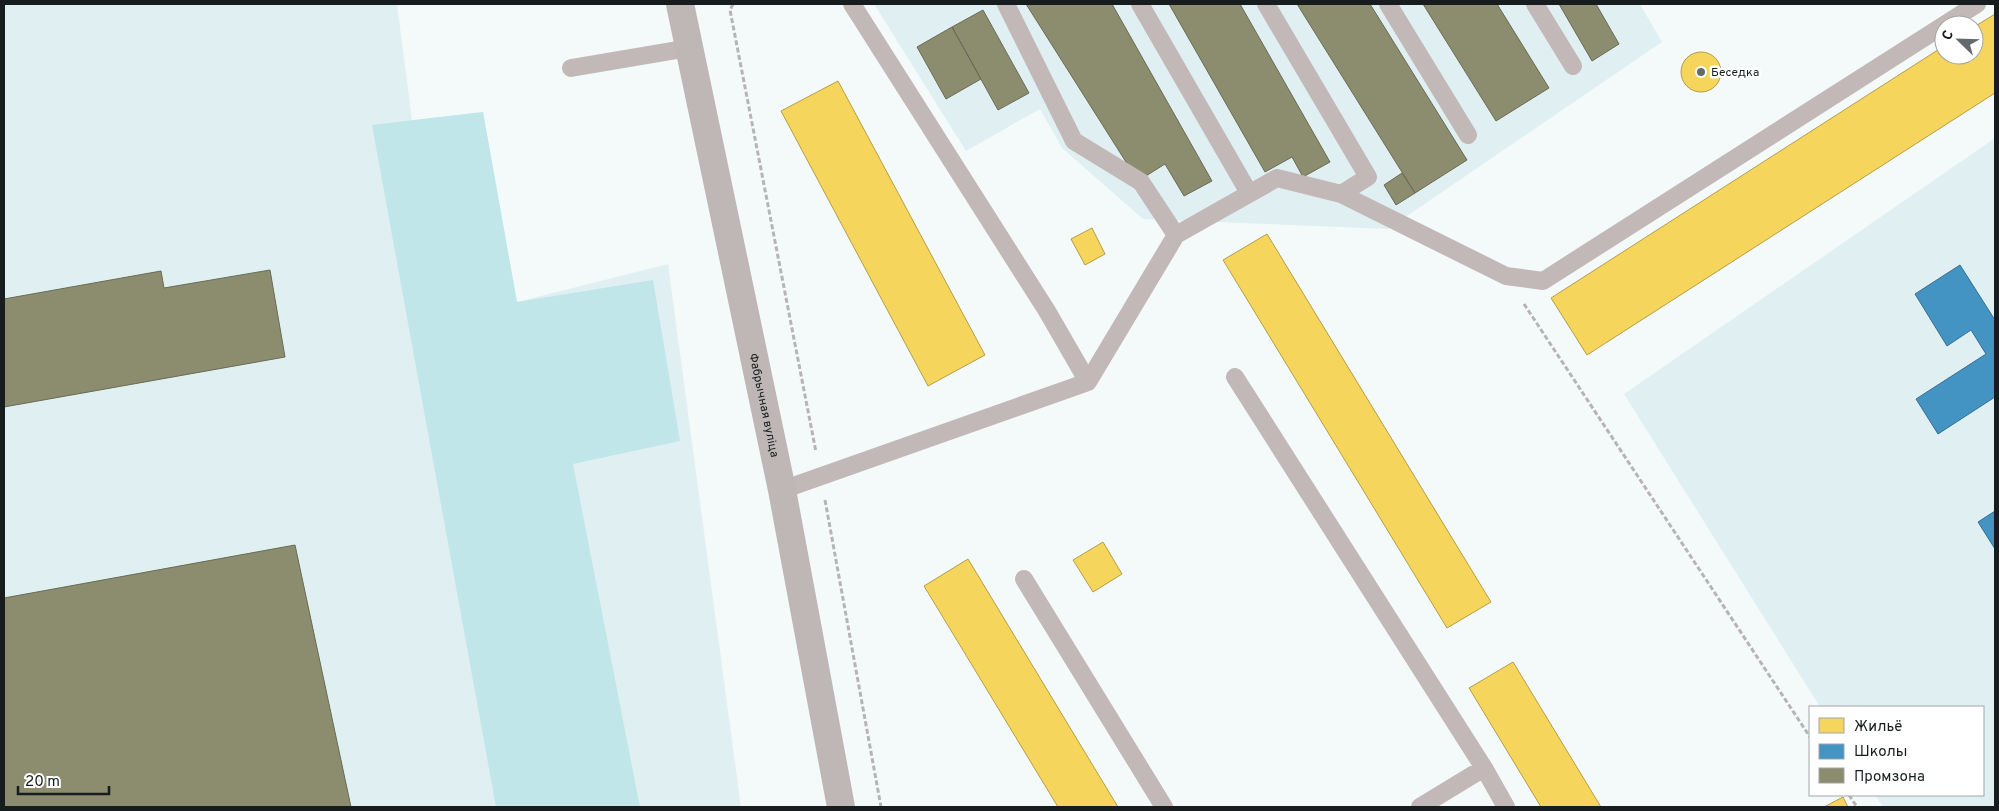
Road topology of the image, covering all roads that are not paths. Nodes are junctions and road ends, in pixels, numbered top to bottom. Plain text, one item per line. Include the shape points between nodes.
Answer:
1 (680, 4) edge
2 (852, 4) edge
3 (1006, 4) edge
4 (1140, 4) edge
5 (1266, 4) edge
6 (1388, 4) edge
7 (1535, 4) edge
8 (1977, 4) edge
9 (1960, 15) edge
10 (1934, 31) edge
11 (689, 48) junction
12 (1573, 66) dead end
13 (571, 68) dead end
14 (1468, 135) dead end
15 (1249, 193) junction
16 (1341, 194) junction
17 (1176, 235) junction
18 (1235, 377) dead end
19 (1088, 382) junction
20 (782, 490) junction
21 (1024, 579) dead end
22 (1484, 768) junction
23 (841, 807) edge
24 (1164, 807) edge
25 (1420, 807) edge
26 (1506, 807) edge

1 - 11 main road, Фабрычная вуліца
2 - 19 lane via 1047,311
3 - 17 lane via 1074,141 1141,182
4 - 15 lane
5 - 16 lane via 1368,177
6 - 14 lane
7 - 12 lane
8 - 9 lane
10 - 16 lane via 1543,281 1506,276
11 - 13 lane
11 - 20 main road, Фабрычная вуліца
15 - 16 lane via 1277,178
15 - 17 lane
17 - 19 lane
18 - 22 lane
19 - 20 lane
20 - 23 main road, Фабрычная вуліца
21 - 24 lane
22 - 25 lane
22 - 26 lane

